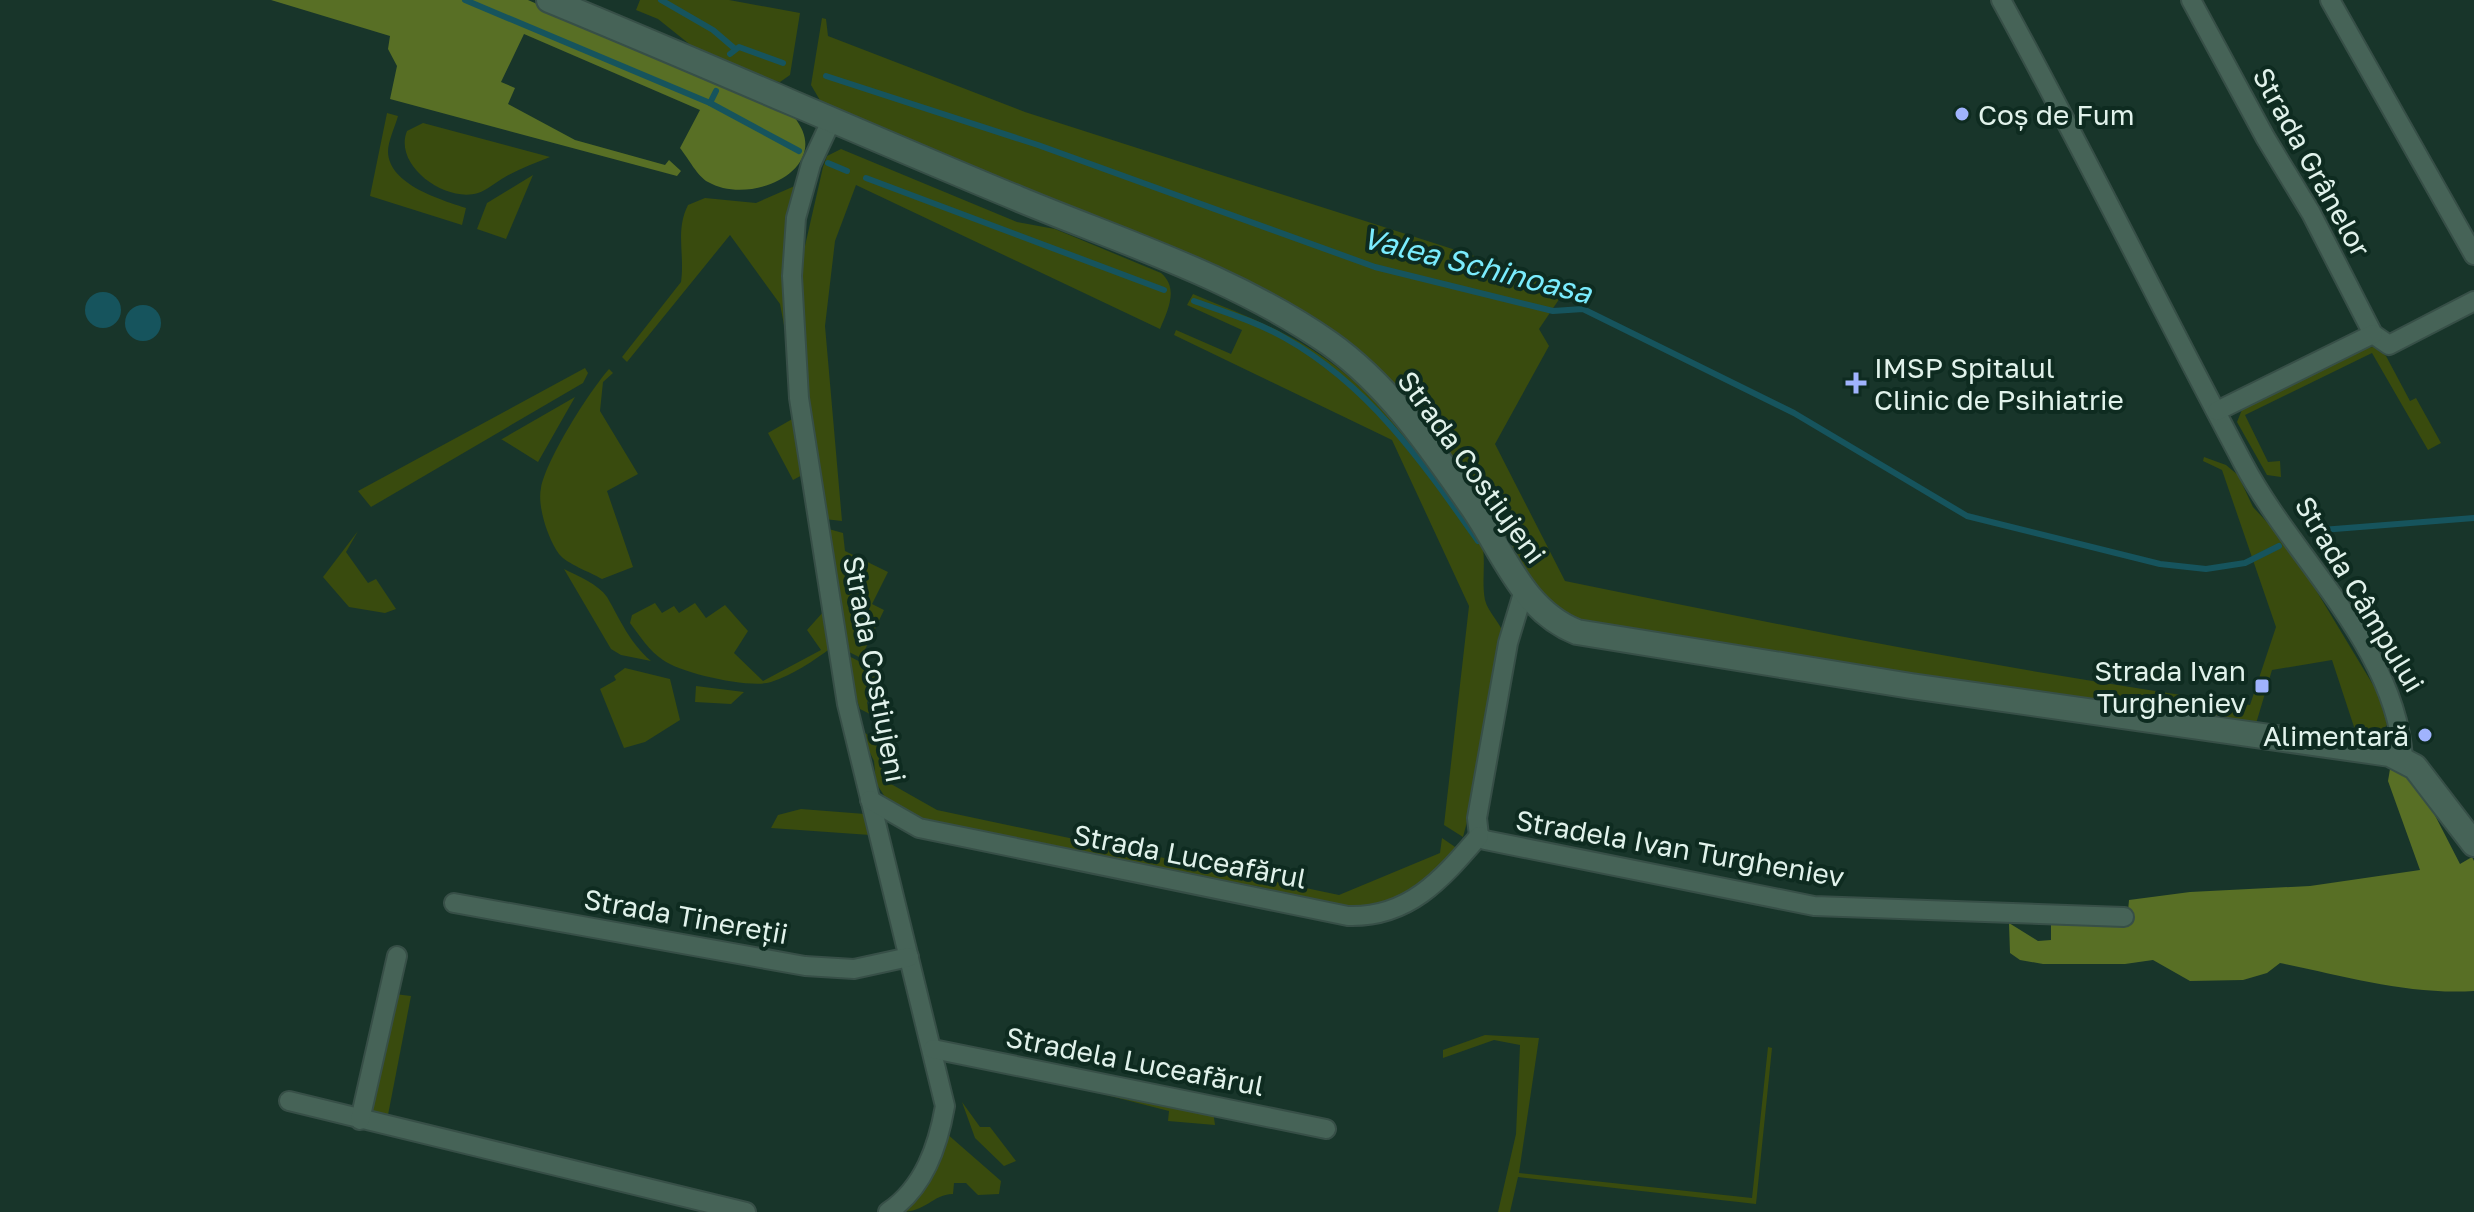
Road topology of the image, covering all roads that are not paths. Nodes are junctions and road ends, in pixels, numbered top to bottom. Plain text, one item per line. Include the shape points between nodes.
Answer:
1 (549, 0) edge
2 (2001, 0) edge
3 (2191, 0) edge
4 (2330, 0) edge
5 (832, 119) junction
6 (2474, 255) edge
7 (2474, 301) edge
8 (2373, 334) junction
9 (2217, 411) junction
10 (1524, 590) junction
11 (2403, 758) junction
12 (870, 800) junction
13 (1479, 836) junction
14 (2474, 844) edge
15 (454, 903) dead end
16 (2124, 917) dead end
17 (397, 956) dead end
18 (909, 957) junction
19 (933, 1049) junction
20 (289, 1101) dead end
21 (360, 1120) junction
22 (1326, 1129) dead end
23 (746, 1212) edge
24 (888, 1212) edge

1 - 5 street, Strada Costiujeni
2 - 9 street, Strada Câmpului
3 - 8 street, Strada Grânelor
4 - 6 street
5 - 10 street, Strada Costiujeni via 1189,266 1275,307 1326,341 1367,373 1421,437
5 - 12 street, Strada Costiujeni via 811,164 796,218 795,348 840,664
7 - 8 street, Strada Grânelor via 2389,345
8 - 9 street
9 - 11 street, Strada Câmpului via 2244,466 2392,696
10 - 11 street, Strada Costiujeni via 1539,611 1577,632
10 - 13 street, Stradela Ivan Turgheniev via 1508,643 1477,818
11 - 14 street
12 - 13 street, Strada Luceafărul via 919,828 1348,916 1378,915 1404,905 1436,883
12 - 18 street, Strada Costiujeni
13 - 16 street, Stradela Ivan Turgheniev via 1814,906
15 - 18 street, Strada Tinereții via 805,966 854,969
17 - 21 street
18 - 19 street, Strada Costiujeni
19 - 22 street, Stradela Luceafărul
19 - 24 street, Strada Costiujeni via 945,1106 937,1143 922,1177
20 - 21 street
21 - 23 street via 491,1147

